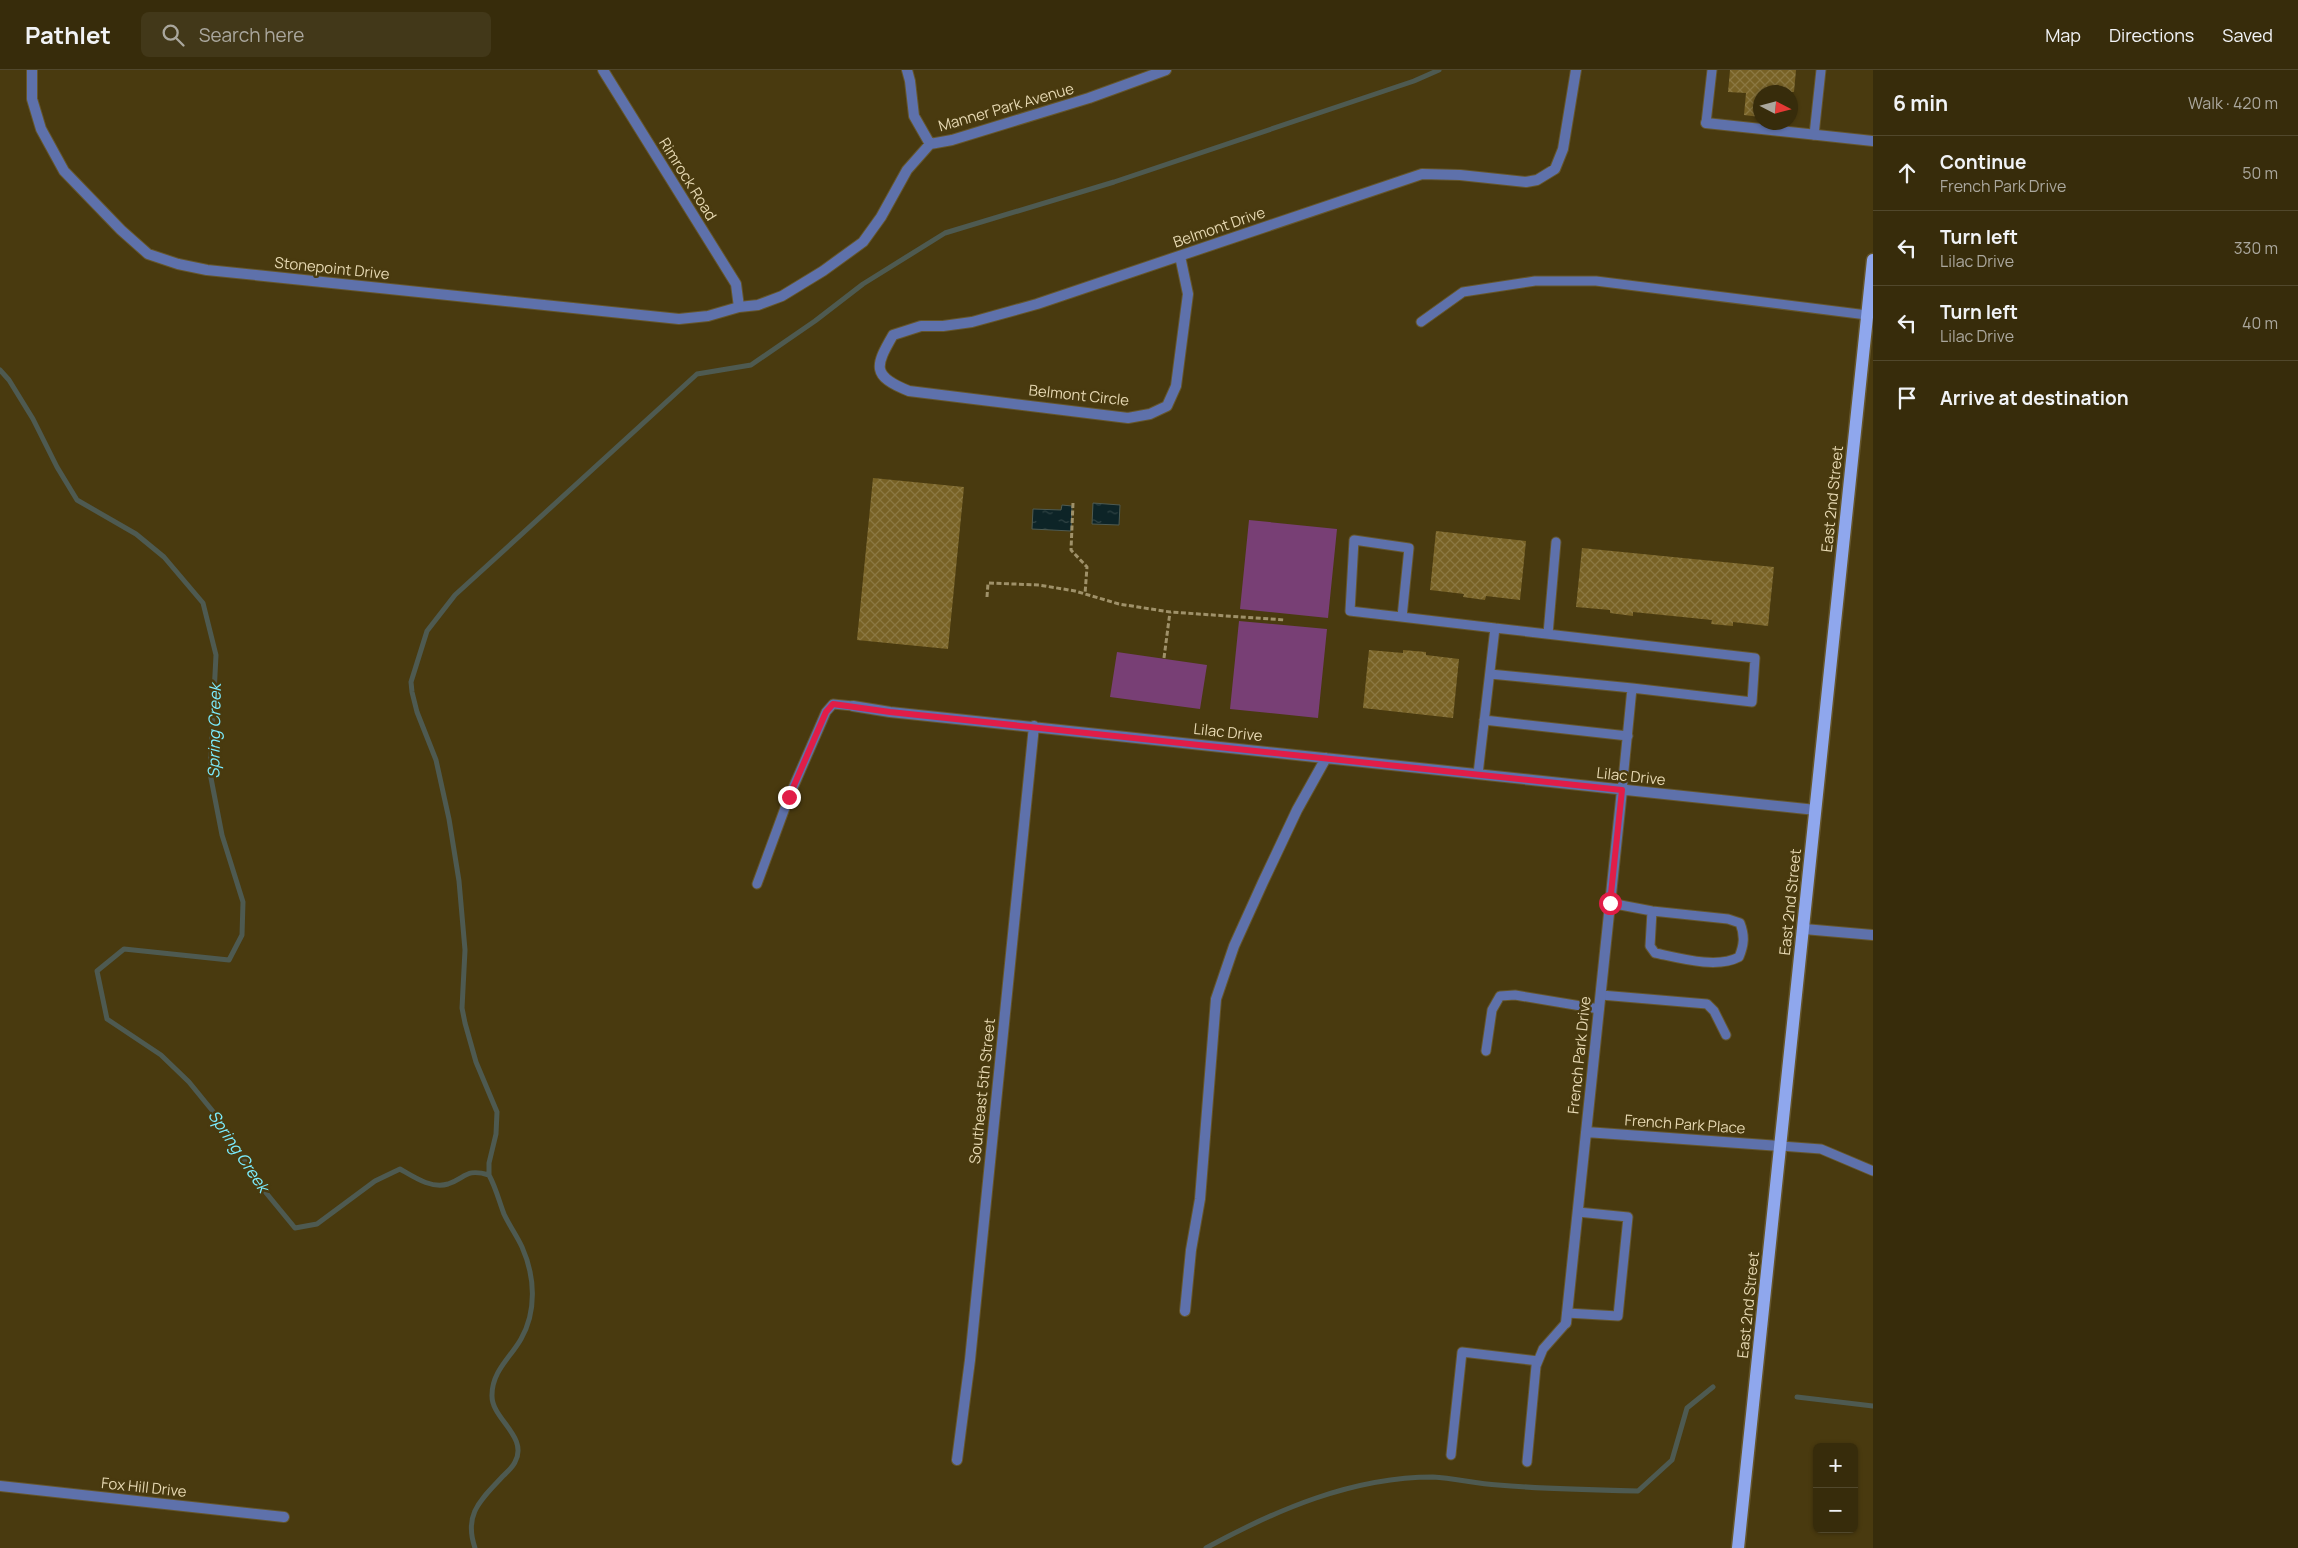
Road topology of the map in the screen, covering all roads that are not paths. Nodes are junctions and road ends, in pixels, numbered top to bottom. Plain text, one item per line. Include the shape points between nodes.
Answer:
1 (32, 70) edge
2 (603, 70) edge
3 (907, 70) edge
4 (1166, 70) edge
5 (1576, 70) edge
6 (1712, 70) edge
7 (1820, 70) edge
8 (1706, 123) joint
9 (1814, 134) junction
10 (1873, 141) edge
11 (930, 144) junction
12 (1180, 256) junction
13 (1873, 260) edge
14 (739, 307) junction
15 (1867, 316) junction
16 (1421, 322) dead end
17 (893, 335) joint
18 (1556, 542) dead end
19 (1402, 617) junction
20 (1495, 628) junction
21 (1548, 634) junction
22 (1490, 674) junction
23 (1632, 688) junction
24 (853, 706) joint
25 (1484, 720) junction
26 (1034, 726) junction
27 (1628, 736) junction
28 (1326, 758) junction
29 (1478, 774) junction
30 (1622, 790) junction
31 (1816, 810) junction
32 (757, 884) dead end
33 (1610, 903) junction
34 (1652, 911) junction
35 (1804, 929) junction
36 (1873, 935) edge
37 (1601, 995) junction
38 (1599, 1009) junction
39 (1726, 1035) dead end
40 (1486, 1051) dead end
41 (1586, 1132) junction
42 (1781, 1146) junction
43 (1873, 1171) edge
44 (1578, 1212) junction
45 (1185, 1311) dead end
46 (1566, 1318) junction
47 (1538, 1360) junction
48 (1451, 1455) dead end
49 (958, 1460) dead end
50 (1527, 1462) dead end
51 (0, 1486) edge
52 (284, 1517) dead end
53 (1738, 1548) edge

1 - 14 street, Stonepoint Drive via 32,99 40,129 64,171 148,254 207,270 680,319 708,316
2 - 14 street, Rimrock Road via 736,284
3 - 11 street via 914,116
4 - 11 street, Manner Park Avenue via 1089,98
5 - 12 street, Belmont Drive via 1563,149 1555,169 1537,180 1526,182 1422,174
6 - 8 lane
7 - 9 lane
8 - 9 street
9 - 10 street
11 - 14 street, Manner Park Avenue via 907,170 863,242 782,296 758,305
12 - 17 street, Belmont Drive via 1037,304 972,322 921,326
12 - 17 street, Belmont Circle via 1188,294 1176,386 1166,406 1150,414 1128,418 909,391 889,383 880,372 880,357
13 - 15 main road, East 2nd Street
15 - 16 lane via 1596,281 1535,281 1463,292
15 - 31 main road, East 2nd Street
18 - 21 lane
19 - 19 lane via 1350,611 1354,540 1409,548
19 - 20 lane
20 - 21 lane
20 - 22 lane
21 - 23 lane via 1755,658 1752,702
22 - 23 lane
22 - 25 lane
23 - 27 lane
24 - 26 street, Lilac Drive
24 - 32 lane, Lilac Drive via 833,704 826,712 789,797
25 - 27 lane
25 - 29 lane
26 - 28 street, Lilac Drive
26 - 49 street, Southeast 5th Street
27 - 30 lane
28 - 29 street, Lilac Drive
28 - 45 street via 1297,810 1234,946 1216,998 1200,1199
29 - 30 street, Lilac Drive
30 - 31 street, Lilac Drive
30 - 33 street, French Park Drive
31 - 35 main road, East 2nd Street
33 - 34 lane
33 - 37 street, French Park Drive
34 - 34 lane via 1728,918 1740,924 1744,944 1739,957 1732,961 1711,962 1655,953 1650,946
35 - 36 street
35 - 42 main road, East 2nd Street
37 - 38 street, French Park Drive
37 - 39 lane via 1707,1004
38 - 40 lane via 1515,995 1500,996 1492,1010
38 - 41 street, French Park Drive
41 - 42 street, French Park Place
41 - 44 street, French Park Drive
42 - 43 lane via 1821,1149
42 - 53 main road, East 2nd Street
44 - 46 street, French Park Drive
44 - 46 lane via 1628,1217 1618,1316
46 - 47 lane
47 - 48 lane via 1462,1352
47 - 50 lane
51 - 52 street, Fox Hill Drive

